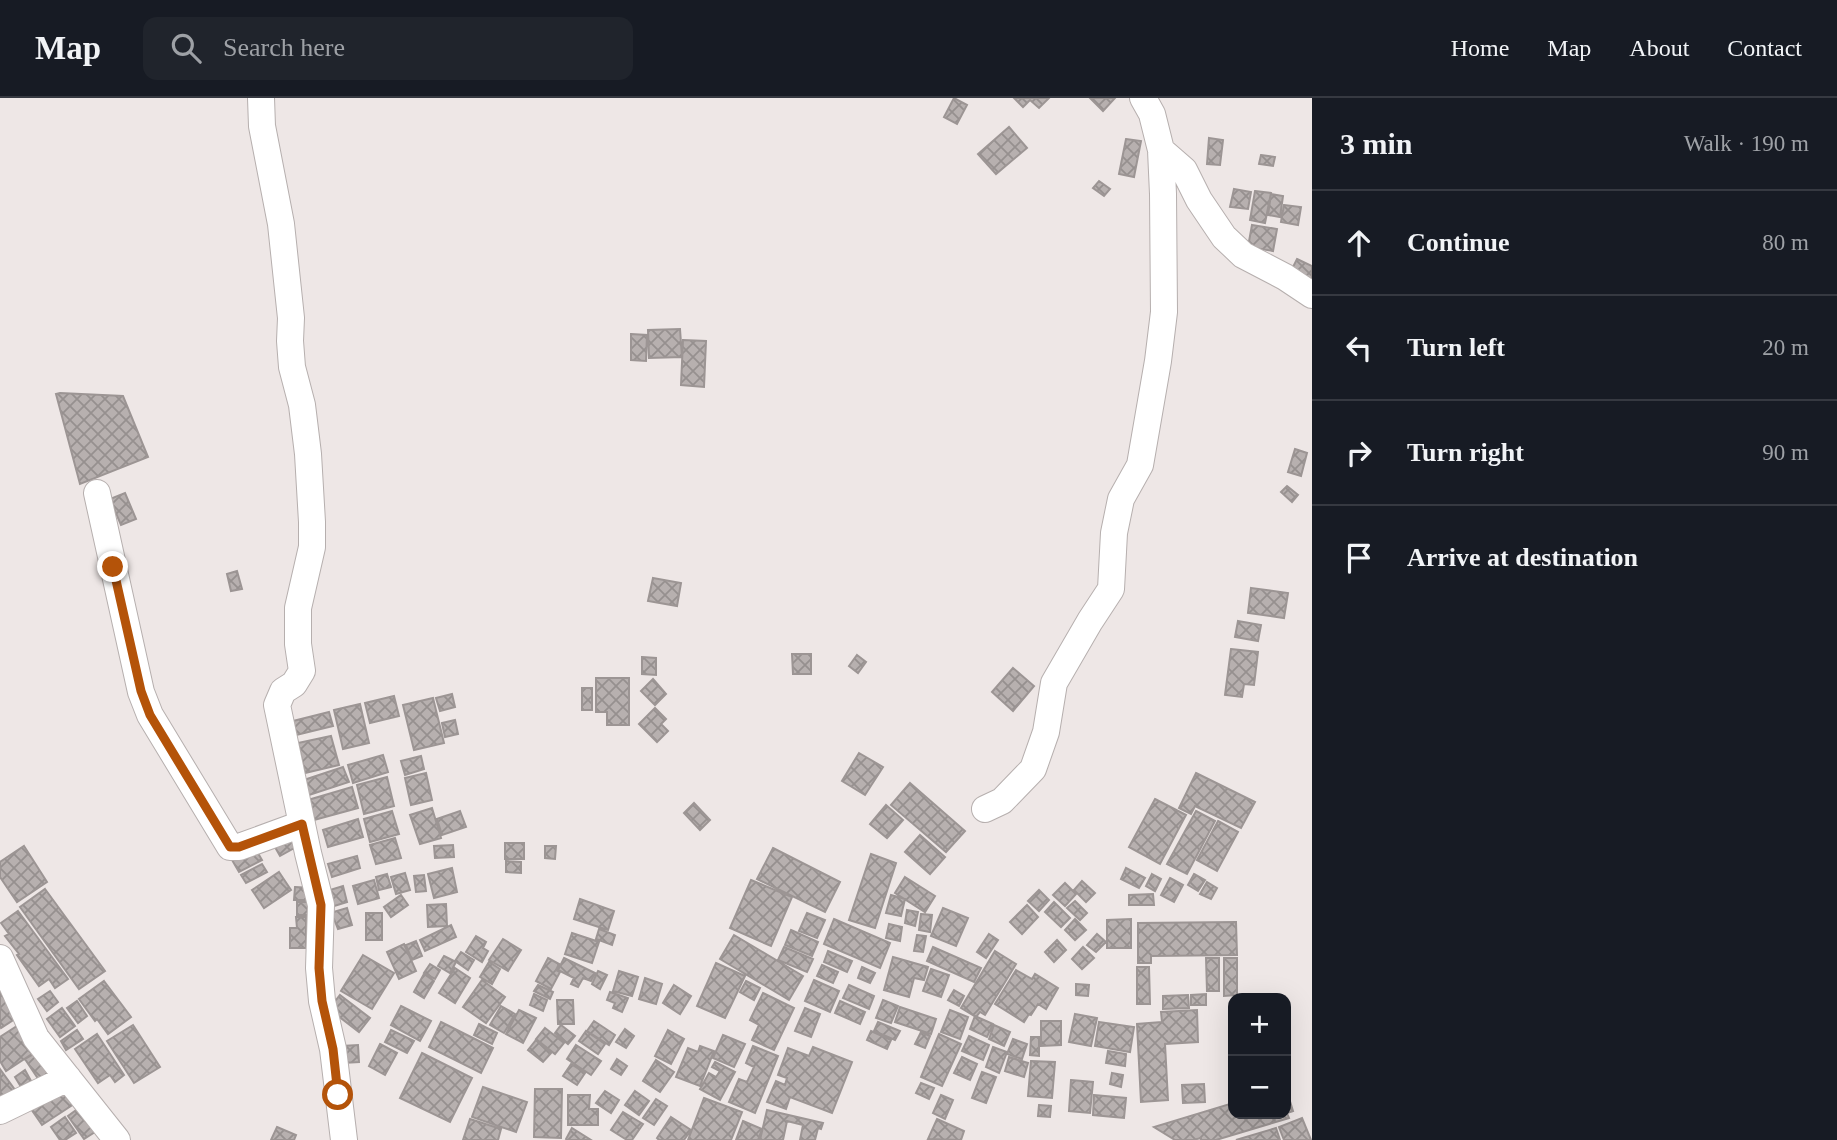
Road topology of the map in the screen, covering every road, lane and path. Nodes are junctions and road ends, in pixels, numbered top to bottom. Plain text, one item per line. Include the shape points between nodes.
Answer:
1 (261, 98) edge
2 (1143, 98) edge
3 (1161, 150) junction
4 (1312, 295) edge
5 (97, 493) dead end
6 (985, 809) dead end
7 (302, 824) junction
8 (0, 958) edge
9 (68, 1078) junction
10 (0, 1111) edge
11 (117, 1140) edge
12 (344, 1140) edge

1 - 7 street via 281,224 292,367 308,454 312,547 298,608 302,671 277,705
2 - 3 street
3 - 4 street via 1184,170 1224,237 1243,255
3 - 6 street via 1164,312 1140,465 1121,499 1114,533 1111,589 1054,683 1046,732 1032,768 1002,801
5 - 7 street via 141,691 150,715 211,817 230,847
7 - 12 street via 321,905 322,1001
8 - 9 street via 36,1038
9 - 10 street
9 - 11 street

